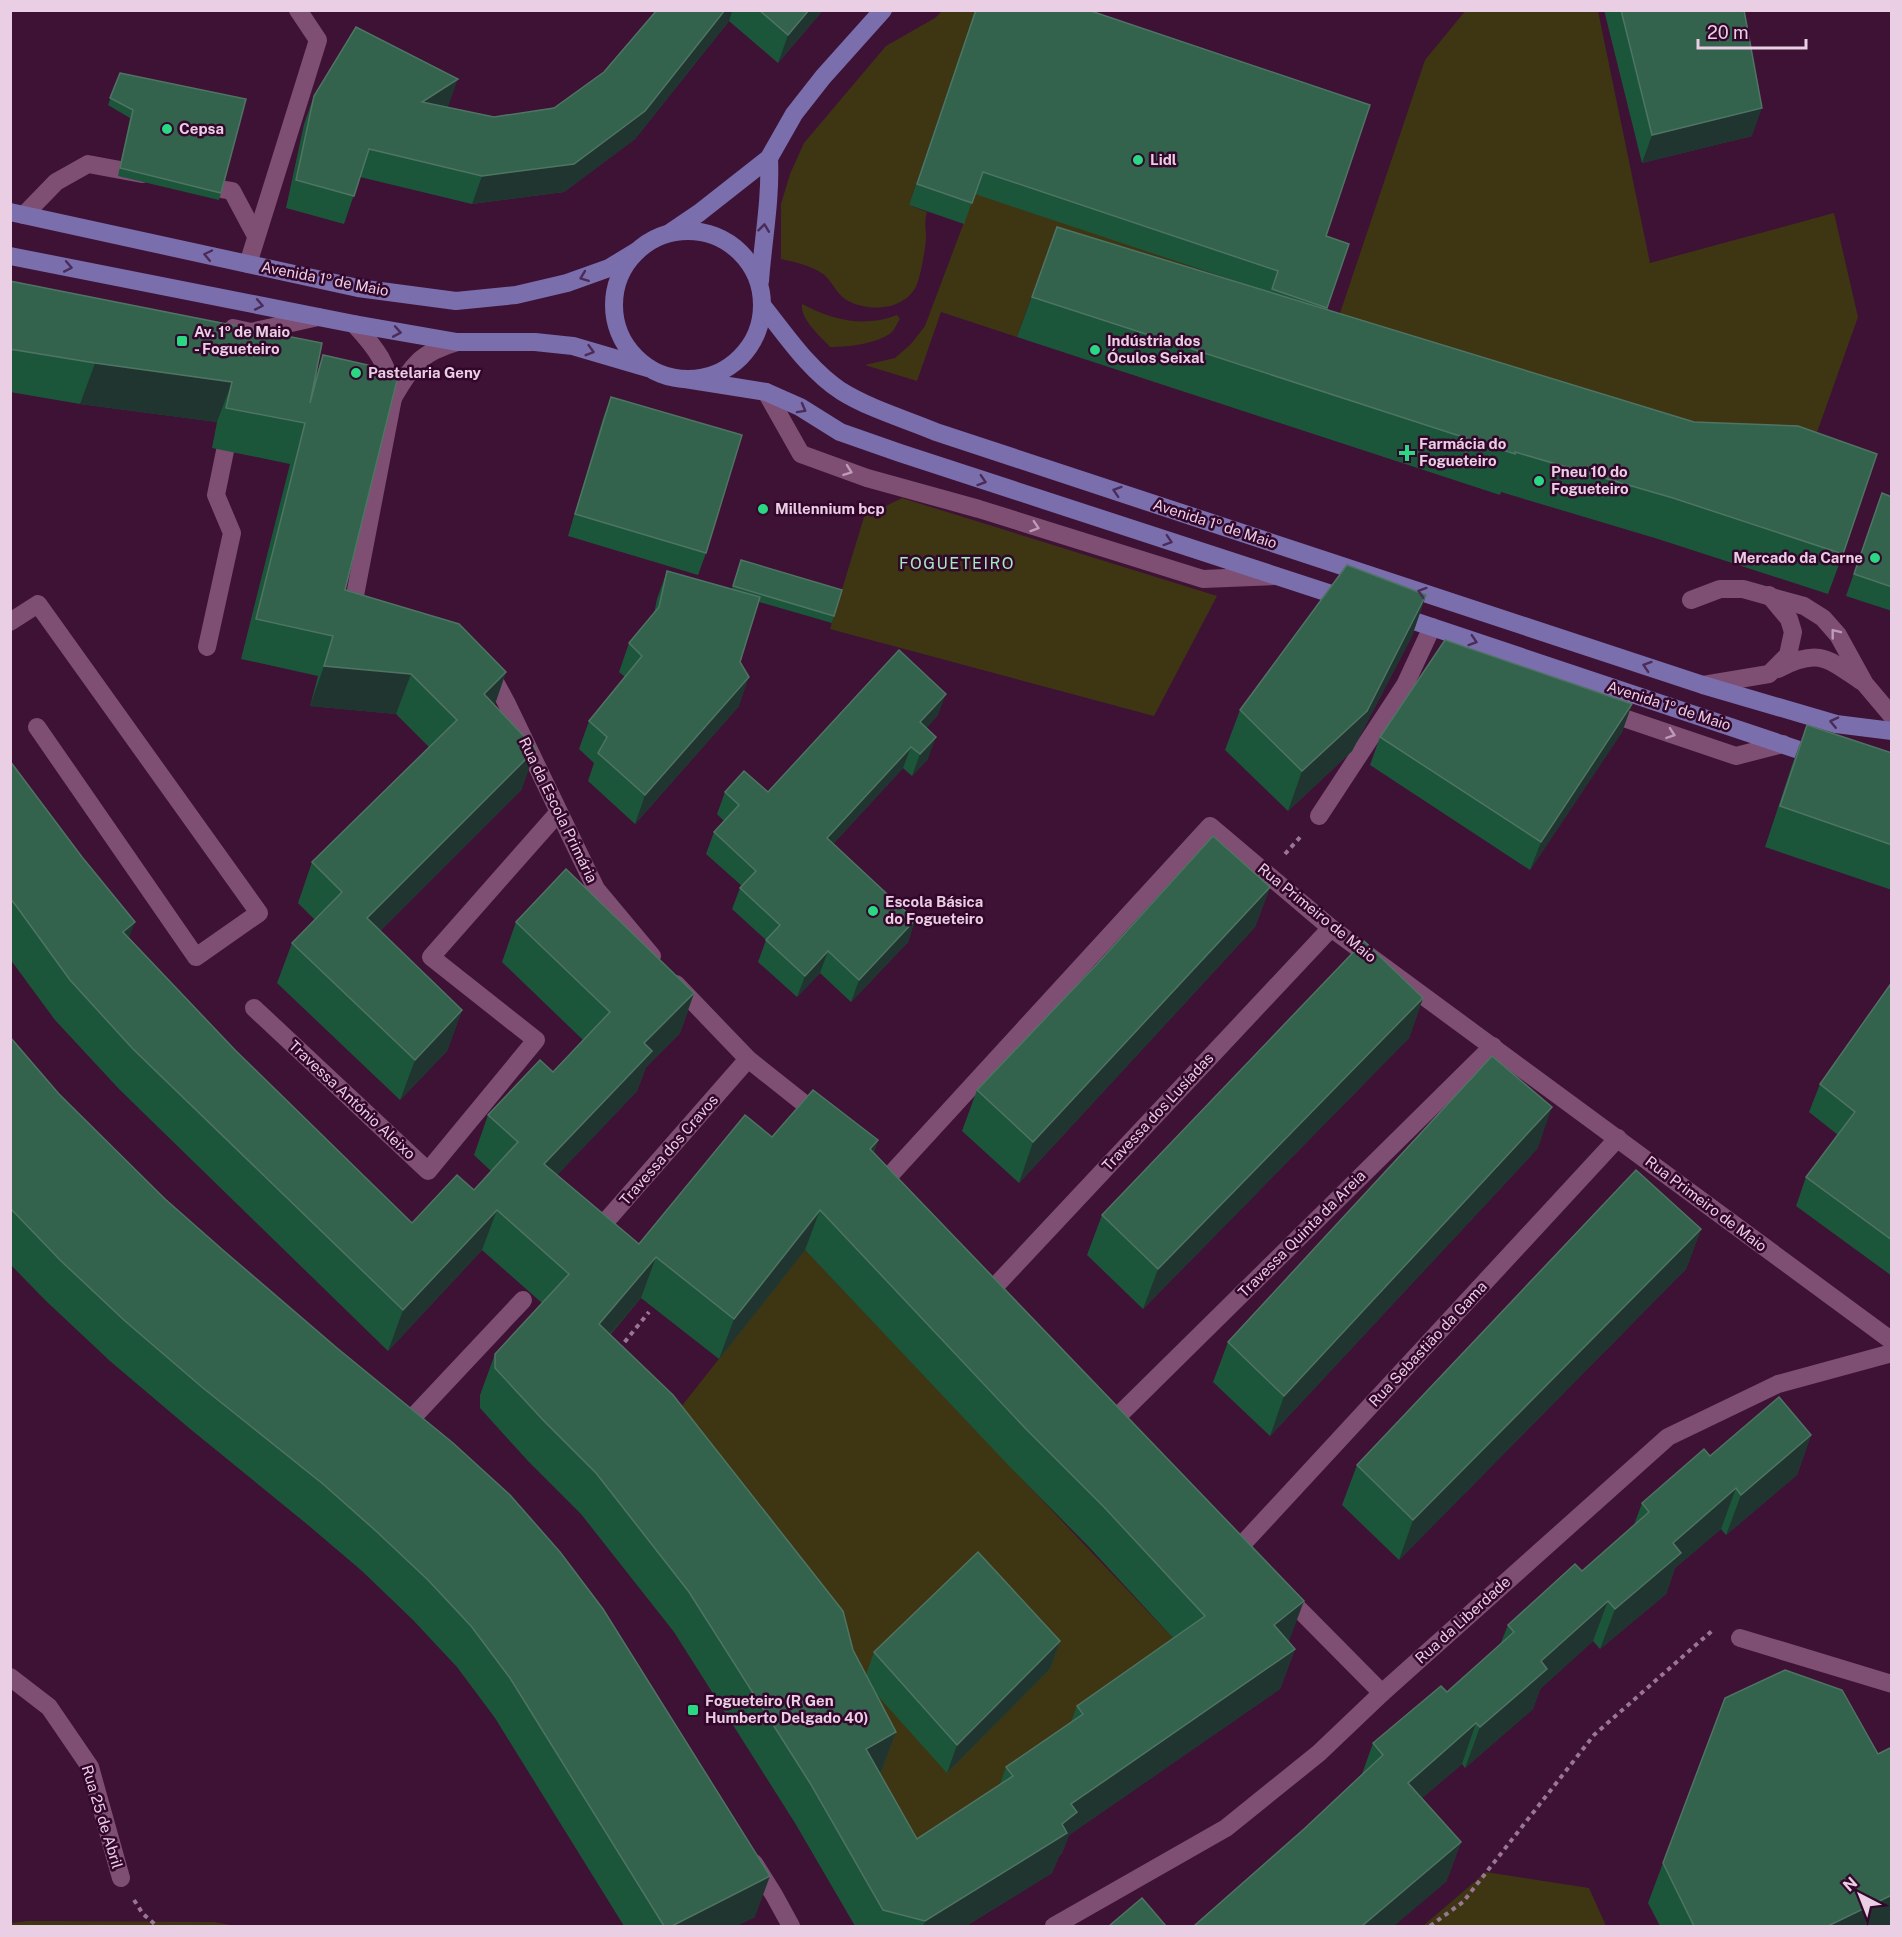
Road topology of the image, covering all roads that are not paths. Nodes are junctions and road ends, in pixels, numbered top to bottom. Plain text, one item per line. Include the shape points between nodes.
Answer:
1 (298, 10) edge
2 (883, 10) edge
3 (769, 158) junction
4 (154, 176) edge
5 (177, 181) edge
6 (17, 213) edge
7 (669, 233) junction
8 (256, 236) junction
9 (637, 251) junction
10 (10, 256) edge
11 (248, 264) junction
12 (760, 286) junction
13 (762, 305) junction
14 (318, 317) junction
15 (354, 324) junction
16 (219, 326) edge
17 (251, 332) junction
18 (457, 342) junction
19 (246, 351) edge
20 (648, 368) junction
21 (685, 379) junction
22 (766, 392) junction
23 (393, 398) junction
24 (225, 451) edge
25 (1275, 576) junction
26 (1768, 595) junction
27 (1691, 600) dead end
28 (10, 622) edge
29 (362, 625) edge
30 (1432, 627) junction
31 (207, 647) dead end
32 (1449, 652) edge
33 (468, 658) edge
34 (1769, 674) junction
35 (1865, 684) junction
36 (1703, 685) junction
37 (1592, 708) edge
38 (1892, 716) edge
39 (37, 727) dead end
40 (1892, 731) edge
41 (1783, 744) junction
42 (1835, 762) edge
43 (558, 813) junction
44 (1319, 816) road end
45 (1331, 928) junction
46 (254, 1008) dead end
47 (1493, 1046) junction
48 (748, 1059) junction
49 (838, 1130) edge
50 (1618, 1138) junction
51 (891, 1174) edge
52 (590, 1240) edge
53 (986, 1296) edge
54 (524, 1300) dead end
55 (1892, 1341) edge
56 (1892, 1353) edge
57 (414, 1416) edge
58 (1112, 1422) edge
59 (1238, 1549) edge
60 (1272, 1583) edge
61 (1740, 1638) road end
62 (10, 1677) edge
63 (1892, 1684) edge
64 (1382, 1692) junction
65 (743, 1845) edge
66 (121, 1878) dead end
67 (791, 1926) edge
68 (1054, 1926) edge

1 - 8 street via 318,40
2 - 3 main road via 801,104
3 - 7 main road
12 -> 3 main road
4 - 6 street via 88,164 56,182
5 - 8 street via 232,191
11 -> 6 main road, Avenida 1º de Maio
7 - 9 main road
7 - 12 main road via 707,233 725,240 753,267
8 - 11 street
9 -> 11 main road, Avenida 1º de Maio via 609,268 567,283 516,295 456,301 358,288
9 - 20 main road via 625,266 614,302 622,339 633,356
10 -> 14 main road
12 - 13 main road
13 - 21 main road via 752,343 739,358 705,377
36 -> 13 main road, Avenida 1º de Maio via 936,432 841,391 794,346
14 - 15 main road
14 - 17 street
15 -> 18 main road
15 - 23 street via 382,358
16 - 17 street
17 - 19 street
18 -> 20 main road via 573,346
18 - 23 street via 420,359
20 - 21 main road
21 - 22 main road, Avenida 1º de Maio
22 -> 25 main road, Avenida 1º de Maio via 801,407 840,432
22 -> 25 street, Avenida 1º de Maio via 801,454 867,478 1203,579
23 - 29 street via 350,622
24 - 31 street via 216,495 232,533
25 - 30 main road, Avenida 1º de Maio
26 - 27 street, Avenida 1º de Maio via 1720,589
26 - 34 street via 1789,620 1793,632 1788,655
35 -> 26 street, Avenida 1º de Maio via 1838,635 1823,618 1804,606
28 - 39 street via 38,604 259,914 196,957
30 - 32 street
30 -> 41 main road, Avenida 1º de Maio
30 - 44 street via 1405,685
33 - 43 street, Rua da Escola Primária via 494,680
34 - 35 street, Avenida 1º de Maio via 1795,660 1813,657 1830,660
34 - 36 street, Avenida 1º de Maio
35 - 38 street, Avenida 1º de Maio
40 -> 36 main road, Avenida 1º de Maio via 1836,724
37 -> 41 street via 1736,756
41 - 42 main road, Avenida 1º de Maio
43 - 46 street, Travessa António Aleixo via 431,957 536,1040 428,1171
43 - 48 street, Rua da Escola Primária via 596,888 690,1000
45 - 47 street, Rua Primeiro de Maio
45 - 51 street, Rua Primeiro de Maio via 1210,826
45 - 53 street, Travessa dos Lusíadas
47 - 50 street, Rua Primeiro de Maio
47 - 58 street, Travessa Quinta da Areia
48 - 49 street, Rua da Escola Primária
48 - 52 street, Travessa dos Cravos
50 - 55 street, Rua Primeiro de Maio
50 - 59 street, Rua Sebastião da Gama
54 - 57 street
56 - 64 street, Rua da Liberdade via 1778,1384 1668,1437
60 - 64 street
61 - 63 street
62 - 66 street, Rua 25 de Abril via 49,1707 90,1767
64 - 68 street, Rua da Liberdade via 1319,1753 1226,1828
65 - 67 street

